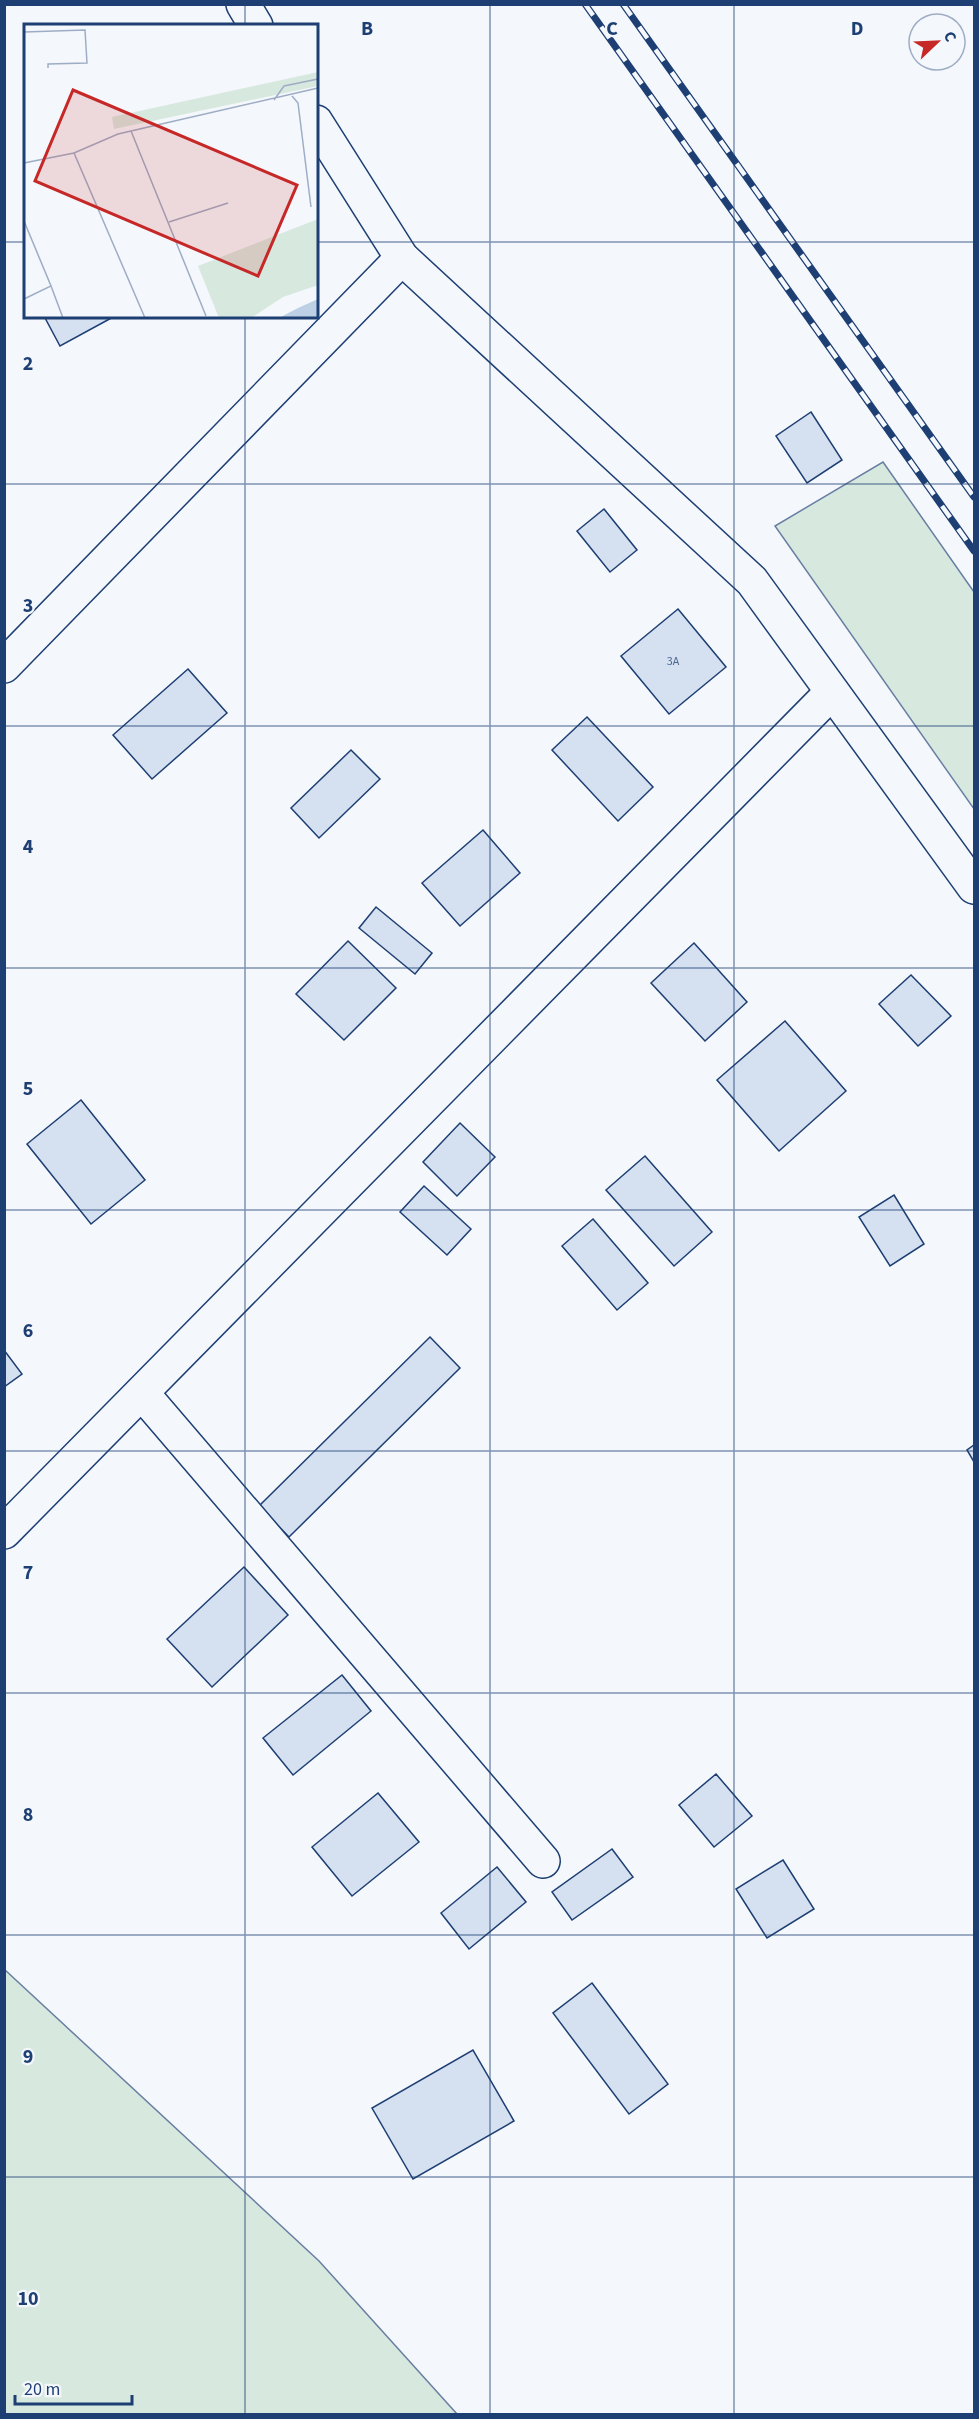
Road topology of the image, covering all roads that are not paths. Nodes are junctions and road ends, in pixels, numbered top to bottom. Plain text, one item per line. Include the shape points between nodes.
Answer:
1 (243, 4) edge
2 (255, 24) edge
3 (318, 125) edge
4 (402, 258) junction
5 (4, 666) edge
6 (832, 692) junction
7 (975, 887) edge
8 (142, 1393) junction
9 (4, 1532) edge
10 (543, 1861) dead end

1 - 2 street
3 - 4 street
4 - 5 street
4 - 6 street via 752,581
6 - 7 street
6 - 8 street
8 - 9 street
8 - 10 street

